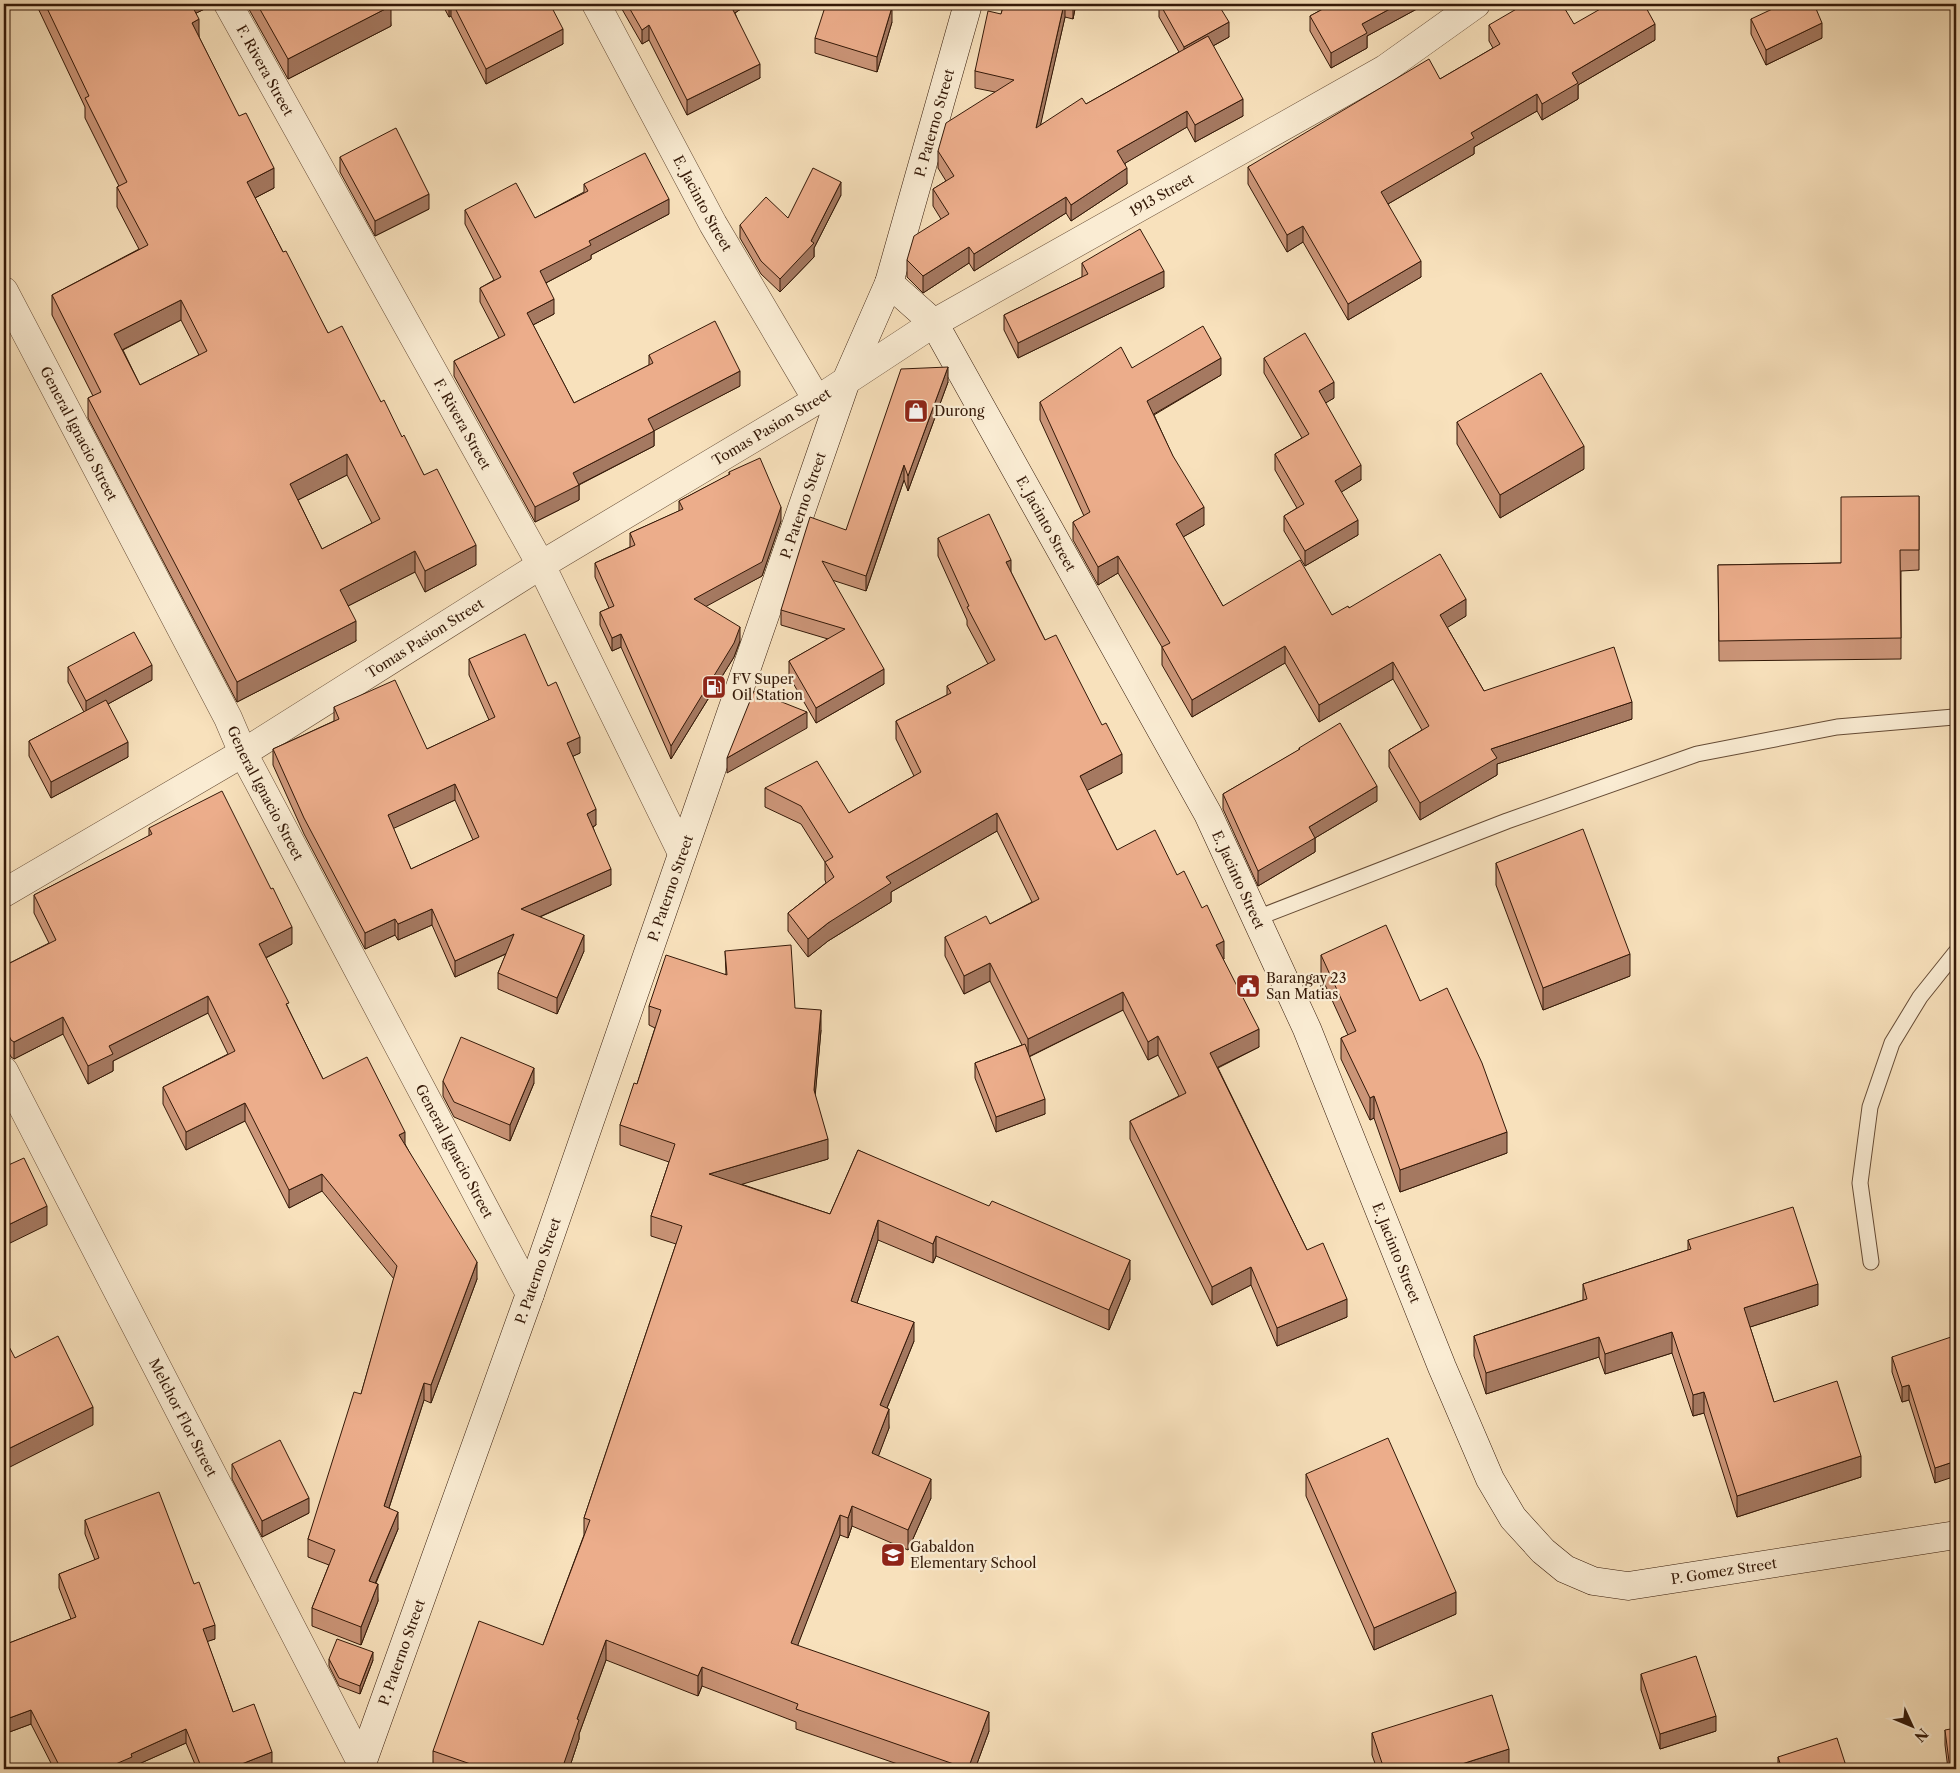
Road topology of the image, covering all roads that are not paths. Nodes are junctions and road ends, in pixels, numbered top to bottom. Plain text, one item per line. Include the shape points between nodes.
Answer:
1 (228, 4) edge
2 (596, 4) edge
3 (968, 4) edge
4 (1476, 4) edge
5 (889, 283) junction
6 (4, 291) edge
7 (934, 323) junction
8 (846, 381) junction
9 (817, 400) junction
10 (541, 566) junction
11 (1956, 719) edge
12 (243, 753) junction
13 (682, 853) junction
14 (4, 893) edge
15 (1257, 918) junction
16 (1956, 952) edge
17 (4, 1071) edge
18 (1872, 1262) dead end
19 (530, 1294) junction
20 (1513, 1518) joint
21 (1956, 1535) edge
22 (361, 1766) edge

1 - 10 street, F. Rivera Street
2 - 9 street, E. Jacinto Street via 713,224
3 - 5 street, P. Paterno Street
4 - 7 street, 1913 Street via 1385,69
5 - 7 street, E. Jacinto Street
5 - 8 street, P. Paterno Street
6 - 12 street, General Ignacio Street
7 - 8 street, 1913 Street
7 - 15 street, E. Jacinto Street via 1208,814
8 - 9 street, Tomas Pasion Street
8 - 13 street, P. Paterno Street
9 - 10 street, Tomas Pasion Street
10 - 12 street, Tomas Pasion Street
10 - 13 street, F. Rivera Street
11 - 15 lane via 1837,727 1697,754 1506,821
12 - 14 street, Tomas Pasion Street
12 - 19 street, General Ignacio Street
13 - 19 street, P. Paterno Street
15 - 20 street, E. Jacinto Street via 1307,1029 1442,1367 1490,1479
16 - 18 lane via 1920,997 1892,1043 1870,1107 1860,1183
17 - 22 street, Melchor Flor Street
19 - 22 street, P. Paterno Street
20 - 21 street, P. Gomez Street via 1542,1551 1565,1569 1593,1581 1628,1586

